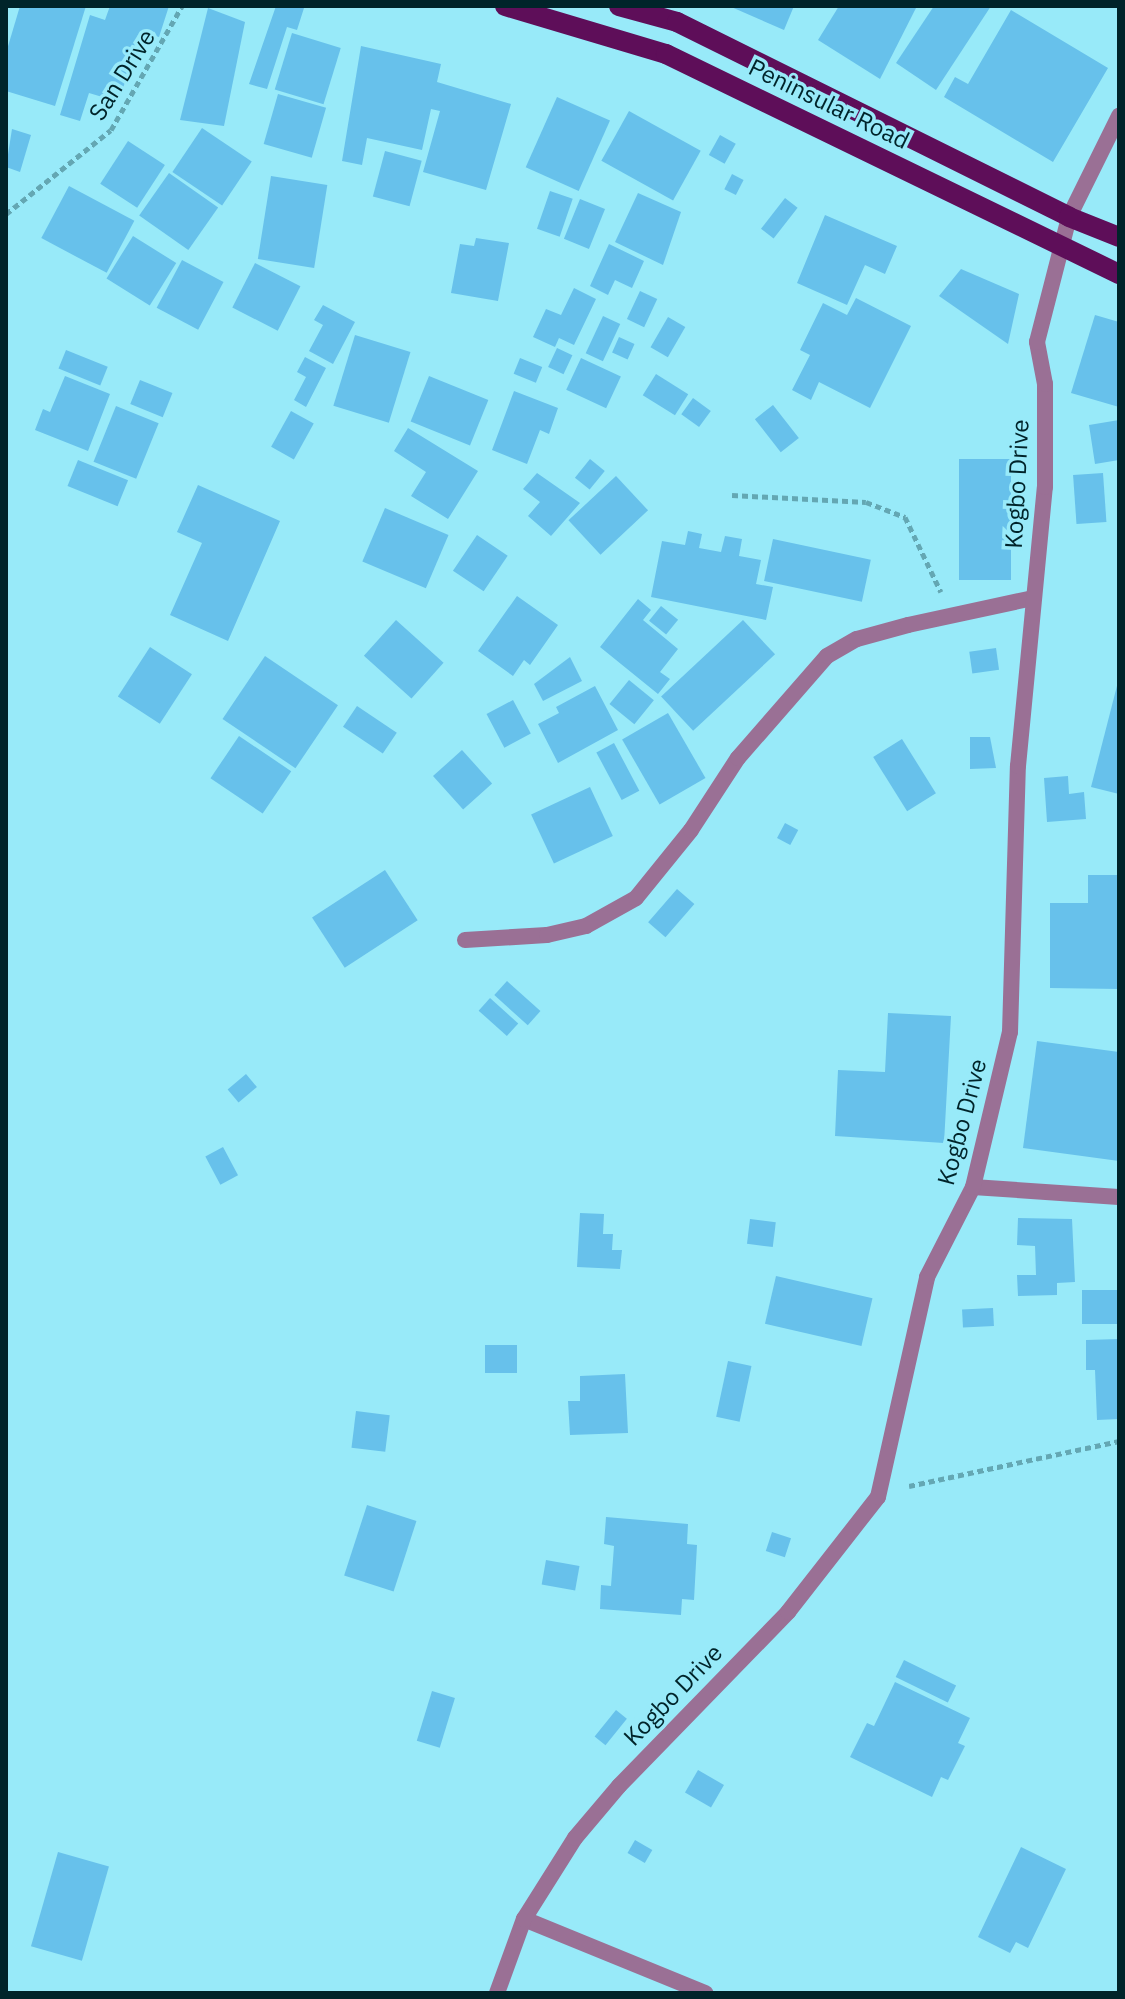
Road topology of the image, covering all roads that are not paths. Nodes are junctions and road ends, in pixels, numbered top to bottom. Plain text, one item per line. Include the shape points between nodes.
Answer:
1 (505, 6) edge
2 (619, 6) edge
3 (1119, 116) edge
4 (1069, 217) junction
5 (1119, 237) edge
6 (1059, 248) junction
7 (1119, 274) edge
8 (1033, 598) junction
9 (465, 940) dead end
10 (973, 1187) junction
11 (1119, 1197) edge
12 (524, 1919) junction
13 (497, 1993) edge
14 (705, 1993) edge

1 - 6 main road, Peninsular Road via 666,54
2 - 4 main road, Peninsular Road via 677,22
3 - 4 street, Kogbo Drive
4 - 5 main road, Peninsular Road
4 - 6 street, Kogbo Drive
6 - 7 main road, Peninsular Road
6 - 8 street, Kogbo Drive via 1037,342 1045,384 1045,471
8 - 9 street via 857,639 827,656 738,758 691,830 636,898 609,916 547,935
8 - 10 street, Kogbo Drive via 1018,766 1010,1032
10 - 11 street
10 - 12 street, Kogbo Drive via 927,1277 878,1497 788,1612 610,1796 575,1838
12 - 13 street, Kogbo Drive
12 - 14 street

